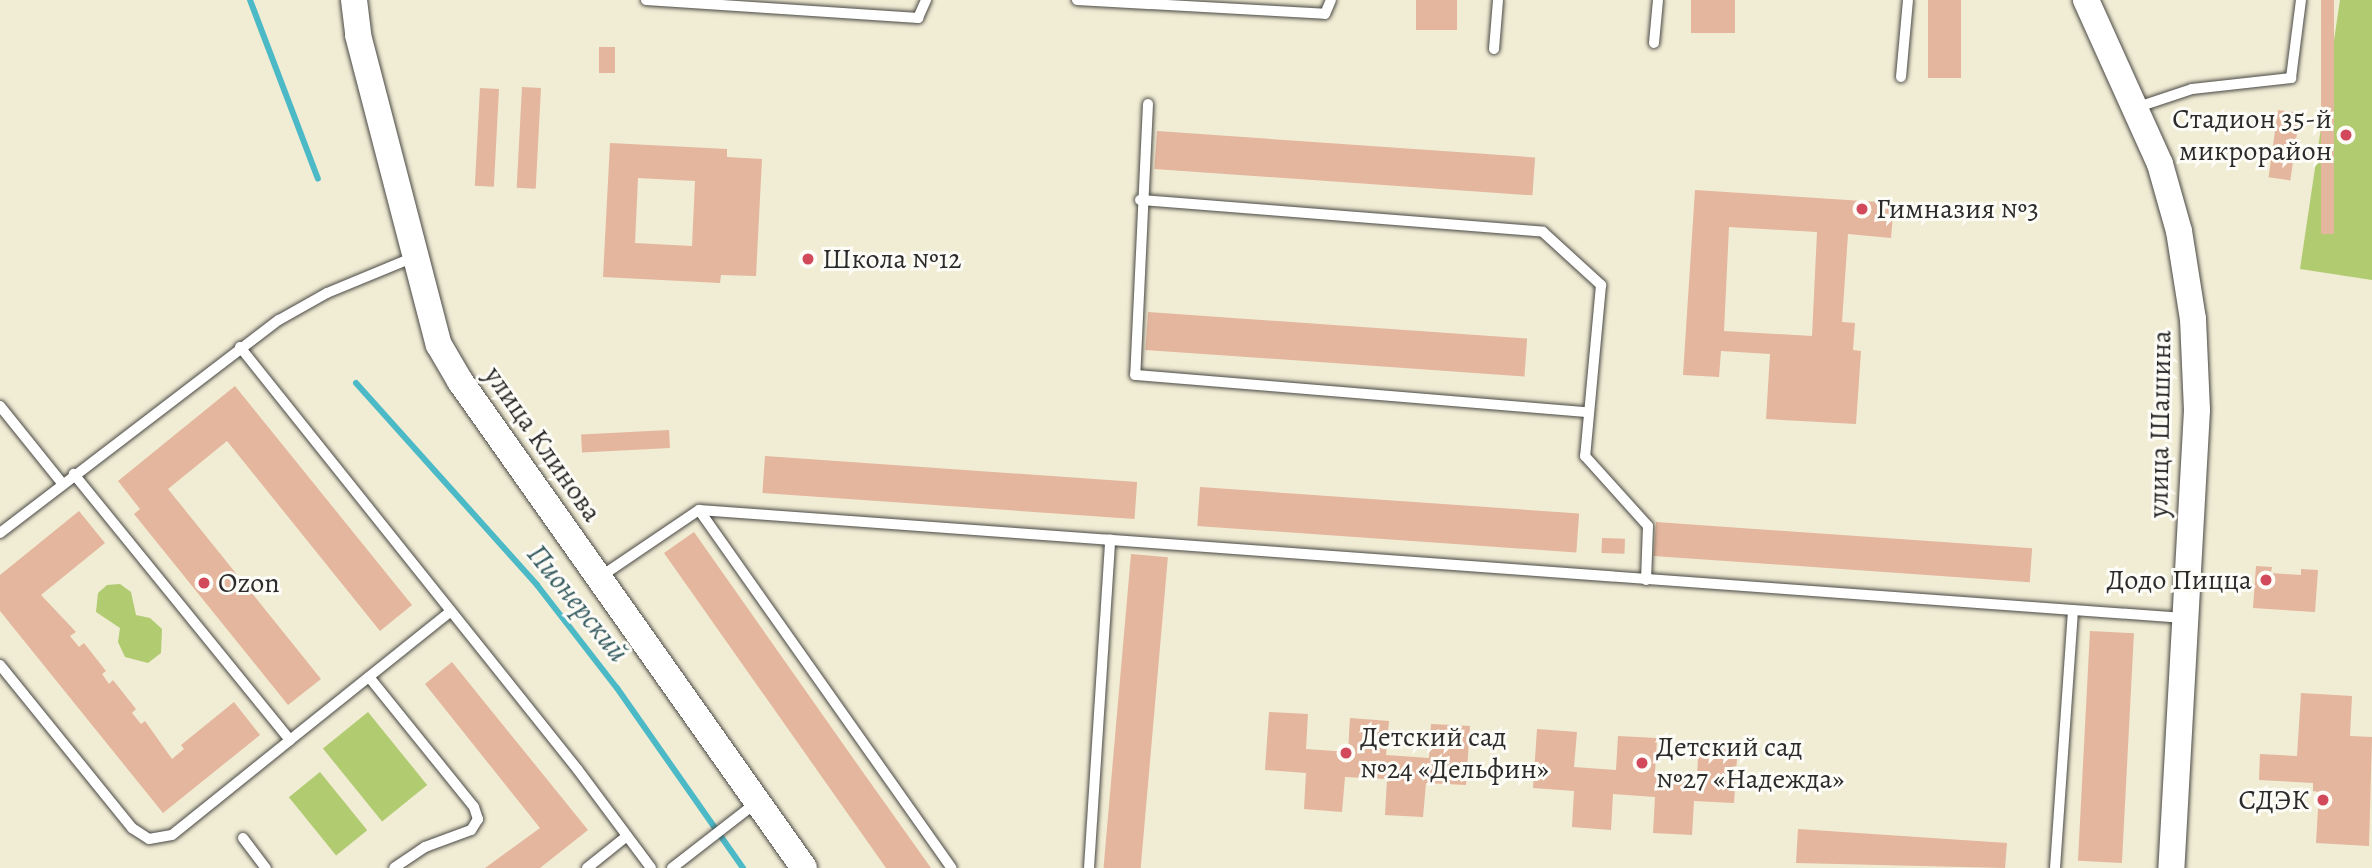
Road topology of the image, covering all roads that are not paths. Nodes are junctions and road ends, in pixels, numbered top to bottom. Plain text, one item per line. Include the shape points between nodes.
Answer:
1 (354, 0) edge
2 (646, 0) edge
3 (926, 0) edge
4 (1077, 0) edge
5 (1331, 0) edge
6 (1498, 0) edge
7 (1658, 0) edge
8 (1908, 0) edge
9 (2087, 0) edge
10 (2301, 0) edge
11 (1654, 43) dead end
12 (1494, 49) dead end
13 (1901, 76) dead end
14 (1148, 104) dead end
15 (2138, 107) junction
16 (1140, 200) junction
17 (414, 257) junction
18 (240, 347) junction
19 (0, 406) edge
20 (1587, 412) junction
21 (74, 474) junction
22 (62, 483) junction
23 (699, 510) junction
24 (0, 533) edge
25 (1110, 540) junction
26 (598, 578) junction
27 (1646, 580) junction
28 (451, 611) junction
29 (2073, 611) junction
30 (2186, 618) junction
31 (0, 665) edge
32 (369, 677) junction
33 (290, 740) junction
34 (757, 802) junction
35 (627, 836) junction
36 (243, 838) dead end
37 (266, 868) edge
38 (394, 868) edge
39 (587, 868) edge
40 (651, 868) edge
41 (672, 868) edge
42 (804, 868) edge
43 (952, 868) edge
44 (1089, 868) edge
45 (2055, 868) edge
46 (2171, 868) edge

1 - 17 street, улица Клинова via 358,35
2 - 3 lane via 918,18
4 - 5 lane via 1325,14
6 - 12 lane
7 - 11 lane
8 - 13 lane
9 - 15 street, улица Шашина
10 - 15 lane via 2291,78 2192,89
14 - 16 lane
15 - 30 street, улица Шашина via 2179,231 2193,319 2197,410
16 - 20 lane via 1543,232 1601,285
16 - 20 lane via 1135,375
17 - 18 lane via 327,293
17 - 26 street, улица Клинова via 439,345
18 - 21 lane
18 - 28 lane
19 - 22 lane
20 - 27 lane via 1585,456 1648,526
21 - 22 lane
21 - 33 lane
22 - 24 lane
23 - 25 lane
23 - 26 lane
23 - 43 lane
25 - 27 lane
25 - 44 lane
26 - 34 street, улица Клинова
27 - 29 lane
28 - 32 lane
28 - 35 lane
29 - 30 lane
29 - 45 lane
30 - 46 street, улица Шашина
31 - 33 lane via 132,828 149,839 172,835
32 - 33 lane
32 - 38 lane via 474,807 478,819 471,830 425,846
34 - 41 lane
34 - 42 street, улица Клинова
35 - 39 lane
35 - 40 lane
36 - 37 lane

